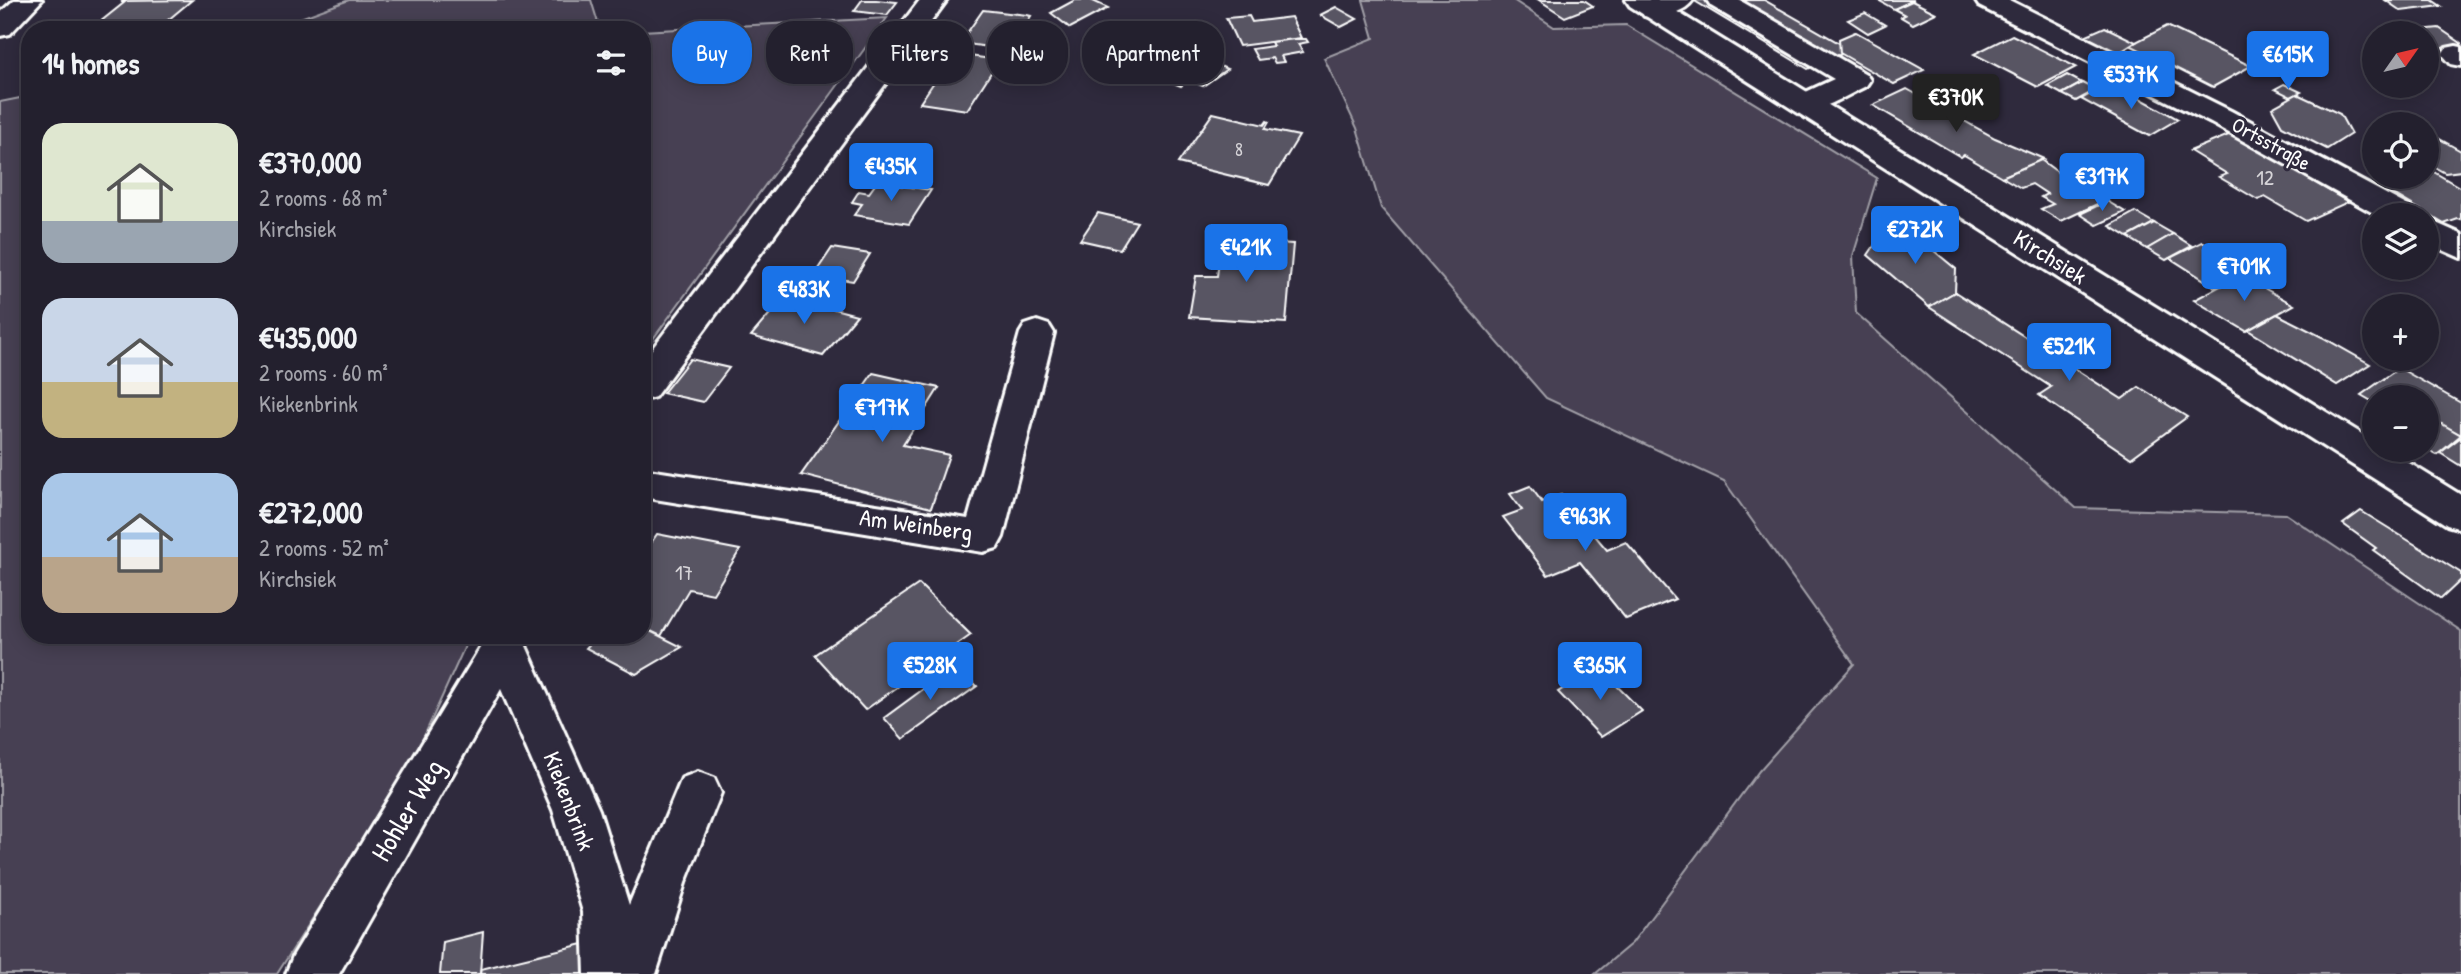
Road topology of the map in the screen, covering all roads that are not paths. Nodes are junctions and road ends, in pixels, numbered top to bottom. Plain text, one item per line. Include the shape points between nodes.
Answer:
1 (29, 0) edge
2 (934, 0) edge
3 (1720, 0) edge
4 (1988, 0) edge
5 (1658, 3) edge
6 (2021, 8) edge
7 (0, 28) edge
8 (1805, 103) junction
9 (2380, 203) edge
10 (2439, 236) edge
11 (2461, 248) edge
12 (1037, 333) dead end
13 (651, 376) edge
14 (651, 484) edge
15 (2461, 514) edge
16 (506, 644) edge
17 (509, 644) edge
18 (698, 793) dead end
19 (311, 974) edge
20 (610, 974) edge
21 (631, 974) edge

1 - 7 street
2 - 13 street
3 - 8 street via 1856,80
4 - 6 street, Ortsstraße
5 - 8 street, Kirchsiek
6 - 9 street, Ortsstraße
8 - 15 street, Kirchsiek
10 - 11 street
12 - 14 street, Am Weinberg via 983,537
16 - 19 street, Hohler Weg
17 - 20 street, Kiekenbrink via 576,810 607,912
18 - 21 street

